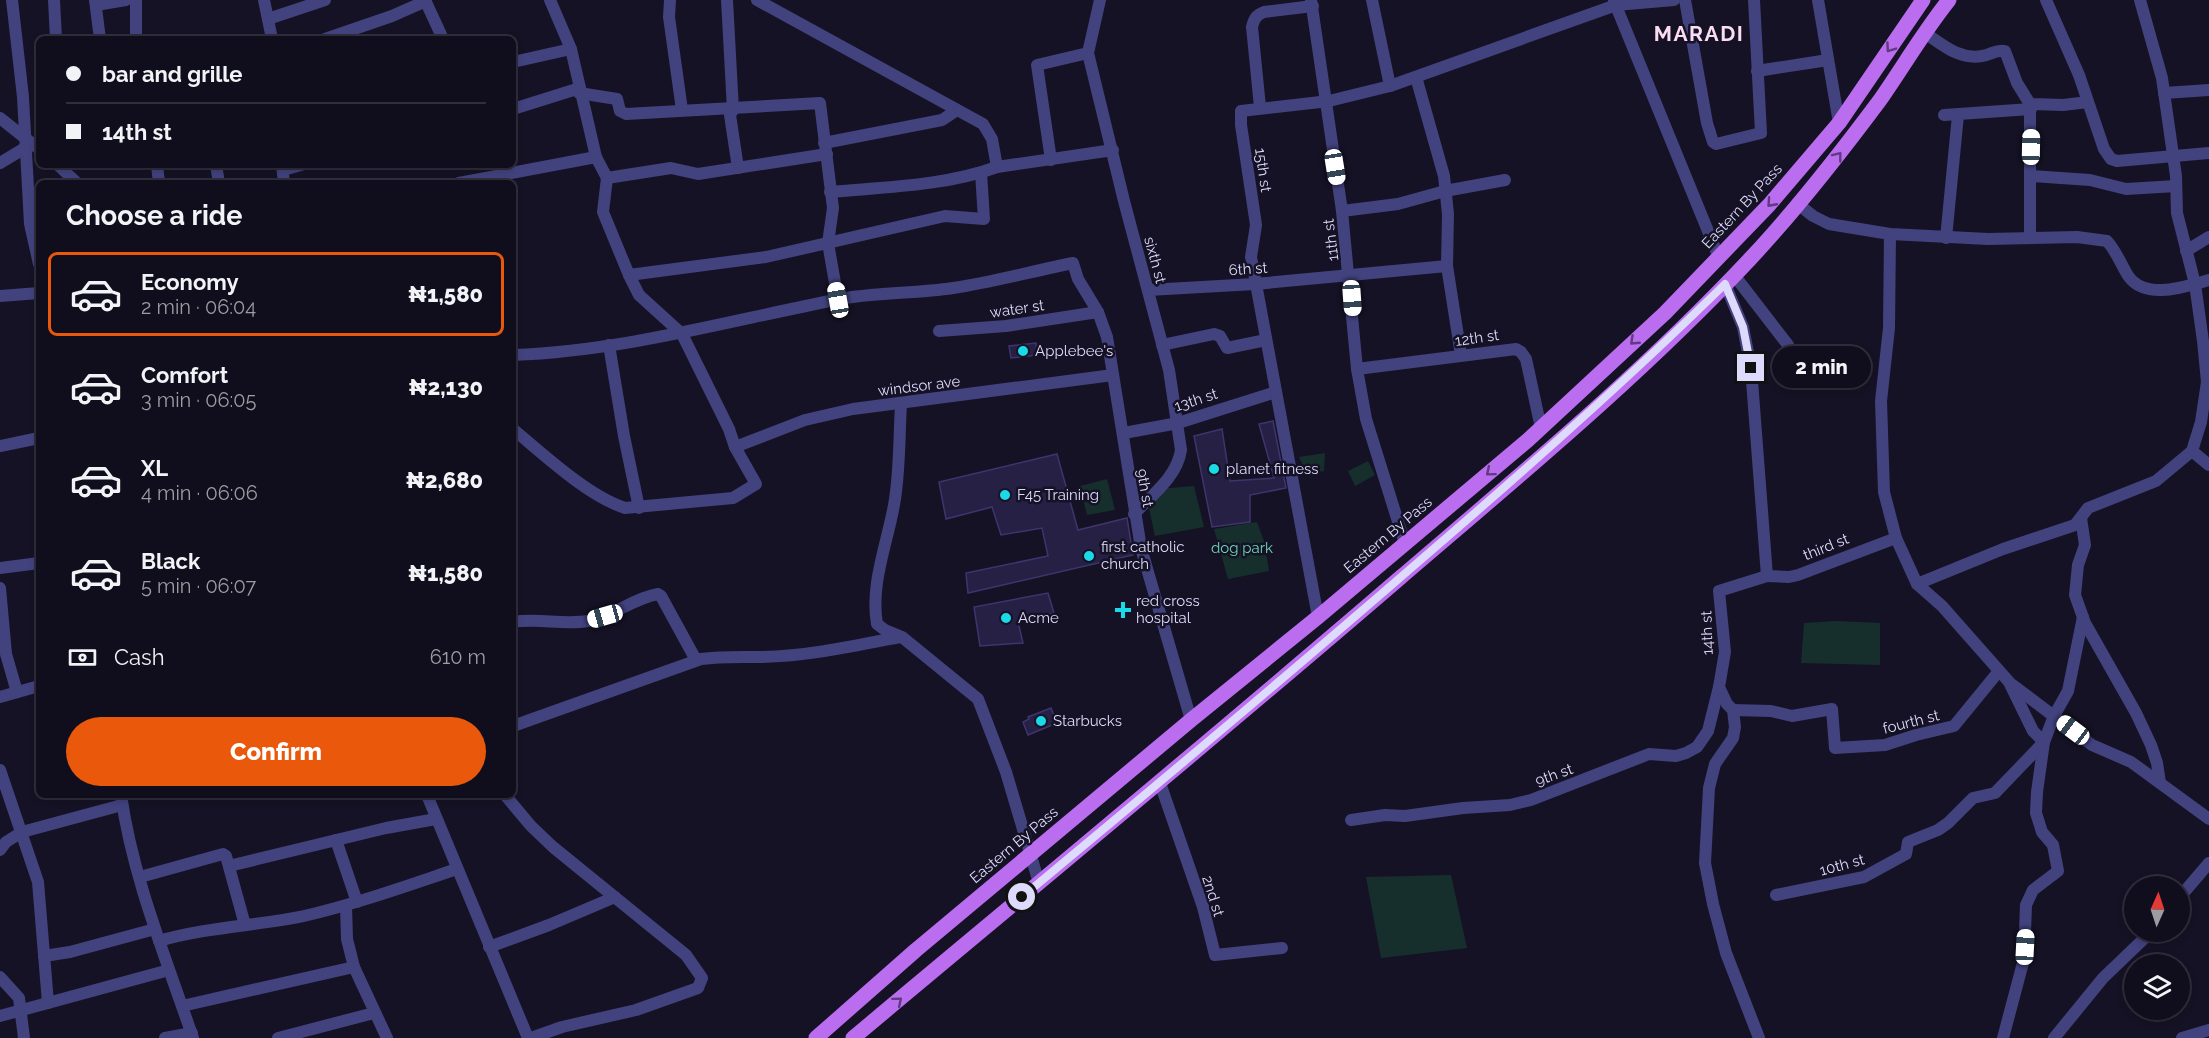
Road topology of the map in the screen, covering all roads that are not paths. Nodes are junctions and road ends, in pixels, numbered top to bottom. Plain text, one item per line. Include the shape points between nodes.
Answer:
1 (12, 0) edge
2 (54, 0) edge
3 (126, 0) edge
4 (136, 0) edge
5 (264, 0) edge
6 (325, 0) edge
7 (550, 0) edge
8 (670, 0) edge
9 (727, 0) edge
10 (757, 0) edge
11 (1100, 0) edge
12 (1372, 0) edge
13 (1674, 0) edge
14 (1685, 0) edge
15 (1754, 0) edge
16 (1818, 0) edge
17 (1923, 0) edge
18 (1950, 0) edge
19 (2046, 0) edge
20 (2140, 0) edge
21 (425, 1) edge
22 (95, 3) edge
23 (1312, 3) edge
24 (1615, 3) edge
25 (268, 19) junction
26 (1925, 33) junction
27 (56, 36) edge
28 (100, 36) edge
29 (136, 36) edge
30 (271, 36) edge
31 (333, 36) edge
32 (442, 36) edge
33 (571, 49) junction
34 (1088, 53) junction
35 (1828, 60) junction
36 (516, 61) edge
37 (1757, 71) junction
38 (1416, 77) junction
39 (1390, 86) junction
40 (580, 90) junction
41 (2209, 90) edge
42 (2164, 93) junction
43 (1325, 100) junction
44 (2088, 102) junction
45 (1260, 107) junction
46 (2030, 107) junction
47 (516, 109) edge
48 (682, 110) junction
49 (733, 110) junction
50 (957, 110) junction
51 (1944, 115) dead end
52 (1958, 115) junction
53 (0, 118) edge
54 (1839, 123) junction
55 (26, 143) junction
56 (36, 148) edge
57 (825, 148) junction
58 (1113, 150) junction
59 (2209, 153) edge
60 (2173, 155) junction
61 (596, 157) junction
62 (1051, 160) junction
63 (0, 163) edge
64 (997, 167) junction
65 (63, 168) edge
66 (738, 168) junction
67 (981, 173) junction
68 (2031, 176) junction
69 (607, 178) junction
70 (74, 180) edge
71 (494, 180) edge
72 (1505, 180) dead end
73 (2176, 186) junction
74 (1445, 191) junction
75 (830, 192) junction
76 (1798, 204) junction
77 (1342, 211) junction
78 (1890, 234) junction
79 (2209, 237) edge
80 (1946, 238) junction
81 (2030, 238) junction
82 (828, 243) junction
83 (36, 251) edge
84 (2186, 251) junction
85 (1719, 258) junction
86 (1447, 266) junction
87 (1350, 274) junction
88 (629, 275) junction
89 (1730, 280) junction
90 (2209, 280) edge
91 (1256, 284) junction
92 (2194, 284) junction
93 (1148, 290) junction
94 (36, 293) edge
95 (0, 296) edge
96 (838, 300) junction
97 (1098, 312) junction
98 (939, 331) dead end
99 (682, 334) junction
100 (1266, 340) junction
101 (609, 345) junction
102 (1162, 345) junction
103 (516, 355) edge
104 (1461, 355) junction
105 (1794, 368) dead end
106 (1357, 369) junction
107 (1113, 375) junction
108 (1276, 392) junction
109 (901, 404) junction
110 (2205, 421) edge
111 (1178, 423) junction
112 (1541, 428) junction
113 (516, 432) edge
114 (1124, 433) junction
115 (36, 439) edge
116 (0, 446) edge
117 (735, 447) junction
118 (2192, 451) junction
119 (2209, 465) edge
120 (639, 508) junction
121 (1134, 514) junction
122 (2081, 518) junction
123 (1896, 538) junction
124 (1405, 544) junction
125 (36, 563) edge
126 (0, 568) edge
127 (1767, 576) junction
128 (1917, 584) junction
129 (0, 588) edge
130 (1318, 617) junction
131 (2083, 617) junction
132 (516, 622) edge
133 (902, 637) junction
134 (696, 660) junction
135 (1999, 671) junction
136 (2010, 683) junction
137 (36, 687) edge
138 (1719, 687) junction
139 (17, 692) junction
140 (0, 697) edge
141 (1733, 710) junction
142 (2054, 716) junction
143 (1191, 720) junction
144 (516, 725) edge
145 (2044, 742) junction
146 (0, 770) edge
147 (1160, 783) junction
148 (2160, 783) junction
149 (427, 798) edge
150 (508, 798) edge
151 (122, 800) edge
152 (436, 819) junction
153 (2209, 819) edge
154 (1351, 820) dead end
155 (22, 832) junction
156 (336, 840) junction
157 (2, 845) edge
158 (1031, 856) junction
159 (2209, 863) edge
160 (229, 866) junction
161 (457, 869) junction
162 (140, 877) junction
163 (1039, 883) junction
164 (2190, 885) edge
165 (1776, 895) dead end
166 (615, 897) junction
167 (352, 904) junction
168 (245, 925) junction
169 (157, 935) junction
170 (2141, 942) edge
171 (489, 947) junction
172 (1282, 948) dead end
173 (44, 956) junction
174 (354, 967) junction
175 (169, 970) junction
176 (0, 977) edge
177 (48, 1003) junction
178 (182, 1006) junction
179 (22, 1011) junction
180 (374, 1013) junction
181 (0, 1016) edge
182 (2209, 1030) edge
183 (309, 1034) edge
184 (193, 1036) edge
185 (24, 1038) edge
186 (165, 1038) edge
187 (278, 1038) edge
188 (387, 1038) edge
189 (530, 1038) edge
190 (816, 1038) edge
191 (853, 1038) edge
192 (1759, 1038) edge
193 (2003, 1038) edge
194 (2054, 1038) edge
195 (2182, 1038) edge

1 - 55 street
2 - 27 street
3 - 22 street
4 - 29 street
5 - 25 street
6 - 25 street
7 - 33 street
8 - 48 street
9 - 49 street
10 - 50 street
11 - 34 street, sixth st
12 - 39 street
13 - 24 street
14 - 37 street via 1713,142 1761,134
15 - 37 street
16 - 35 street
17 -> 54 main road, Eastern By Pass
18 - 26 main road
19 - 44 street
20 - 42 street
21 - 31 street
21 - 32 street
22 - 28 street
23 - 43 street, 11th st
23 - 45 street via 1257,14 1254,20
24 - 38 street
24 - 85 street
25 - 30 street
26 - 46 street via 1962,57 2005,51
76 -> 26 main road via 1848,143
33 - 36 street
33 - 40 street
34 - 58 street, sixth st
34 - 62 street via 1037,65
35 - 37 street
35 - 54 street
38 - 39 street
38 - 74 street
39 - 43 street
40 - 47 street
40 - 48 street via 617,99 623,114
40 - 61 street
41 - 42 street
42 - 60 street
43 - 45 street
43 - 77 street, 11th st
44 - 46 street
44 - 60 street via 2111,159
45 - 91 street, 15th st via 1241,111 1240,116 1256,225 1251,257
46 - 52 street
46 - 68 street
48 - 49 street
49 - 57 street via 820,104
49 - 66 street via 730,115
50 - 57 street via 942,120
50 - 64 street via 983,124 992,138
51 - 52 street
52 - 80 street
53 - 55 street
54 -> 85 main road, Eastern By Pass
55 - 56 street
55 - 63 street
55 - 83 street via 30,224
57 - 66 street
57 - 75 street
58 - 62 street
58 - 93 street, sixth st
59 - 60 street
60 - 73 street
61 - 69 street
61 - 71 street
62 - 64 street
64 - 67 street
65 - 70 street
66 - 69 street via 698,174 671,168
67 - 75 street
67 - 82 street via 984,219 945,216
68 - 73 street via 2090,180 2126,189
68 - 81 street
69 - 88 street via 603,212
72 - 74 street
73 - 84 street via 2176,213
74 - 77 street via 1398,204
74 - 86 street
75 - 82 street
76 - 78 street via 1829,224
76 - 89 main road
77 - 87 street, 11th st
78 - 80 street
78 - 123 street via 1889,328 1881,401 1884,492
79 - 84 street
80 - 81 street
81 - 92 street via 2107,241 2140,287 2156,290
82 - 88 street
82 - 96 street
84 - 92 street
85 -> 112 main road, Eastern By Pass
86 - 87 street, 6th st
86 - 104 street
87 - 91 street, 6th st
87 - 106 street, 11th st
88 - 99 street via 639,295
89 - 105 street via 1788,345
89 - 127 street via 1751,368
89 - 147 main road via 1525,470
90 - 92 street
91 - 93 street, 6th st
91 - 100 street, 15th st
92 - 110 street via 2208,382
93 - 102 street, sixth st
94 - 95 street
96 - 97 street, 9th st via 952,288 1073,263
96 - 99 street
97 - 98 street, water st
97 - 107 street, 9th st
99 - 101 street
99 - 117 street
100 - 102 street via 1227,348 1220,336 1214,334
100 - 108 street, 15th st
101 - 103 street
101 - 120 street
102 - 111 street, sixth st
104 - 106 street, 12th st
104 - 112 street, 12th st via 1508,348 1521,352 1526,359
106 - 124 street, 11th st via 1366,419
107 - 109 street, windsor ave
107 - 114 street, 9th st
108 - 111 street, 13th st
108 - 130 street, 15th st
109 - 117 street, windsor ave via 853,408 805,420
109 - 133 street via 895,503 874,610 877,624
110 - 118 street
111 - 114 street, 13th st
111 - 121 street, sixth st via 1179,463
112 -> 124 main road, Eastern By Pass
113 - 120 street via 555,465 613,504
114 - 121 street, 9th st
115 - 116 street
117 - 120 street via 756,484 739,495
118 - 119 street
118 - 122 street via 2156,481 2096,503
121 - 143 street, 9th st
122 - 128 street via 2075,525
122 - 131 street via 2085,545 2078,565 2075,596
123 - 127 street, third st via 1789,578
123 - 128 street
124 - 130 main road, Eastern By Pass
125 - 126 street
127 - 138 street, 14th st via 1719,591 1725,652
128 - 135 street via 1942,606
129 - 139 street via 6,654
130 - 143 main road, Eastern By Pass
131 - 142 street via 2068,691
131 - 148 street via 2146,734
132 - 134 street via 589,621 658,594
133 - 134 street via 832,650
133 - 158 street via 978,699 1006,772
134 - 144 street
135 - 136 street
135 - 141 street, fourth st via 1954,726 1885,745 1835,748 1832,709 1792,716
136 - 142 street
136 - 145 street via 2033,731
137 - 139 street
138 - 141 street
138 - 154 street, 9th st via 1708,731 1697,747 1686,753 1649,754 1510,805
139 - 140 street
141 - 192 street via 1733,738 1715,764 1709,788 1705,863 1726,953
142 - 145 street
142 - 148 street via 2092,745 2131,762
143 - 158 main road, Eastern By Pass
145 - 165 street, 10th st via 1995,793 1968,801 1948,824 1908,843 1906,854 1879,870 1848,881
145 - 193 street via 2036,813 2042,832 2053,846 2058,871 2033,890 2026,905 2024,959
146 - 155 street
147 - 163 main road
147 - 172 street, 2nd st via 1203,907 1215,955
148 - 153 street
149 - 152 street
150 - 166 street via 531,826
151 - 155 street
151 - 162 street
152 - 156 street
152 - 161 street
155 - 157 street
155 - 173 street via 38,882
156 - 160 street
156 - 167 street
158 - 163 street
158 - 190 main road, Eastern By Pass
159 - 164 street
160 - 162 street via 226,856 219,853
160 - 168 street
161 - 167 street
161 - 171 street
162 - 169 street
191 -> 163 main road
166 - 171 street
166 - 189 street via 686,955 700,972 701,984 636,1010
167 - 168 street
167 - 174 street via 347,939
168 - 169 street
169 - 173 street
169 - 175 street
170 - 194 street via 2103,978
171 - 189 street
173 - 177 street
174 - 178 street
174 - 180 street
175 - 177 street
175 - 178 street
176 - 179 street via 19,998
177 - 179 street
178 - 184 street
179 - 181 street
179 - 185 street
180 - 183 street
180 - 188 street
182 - 195 street
183 - 187 street
184 - 186 street

